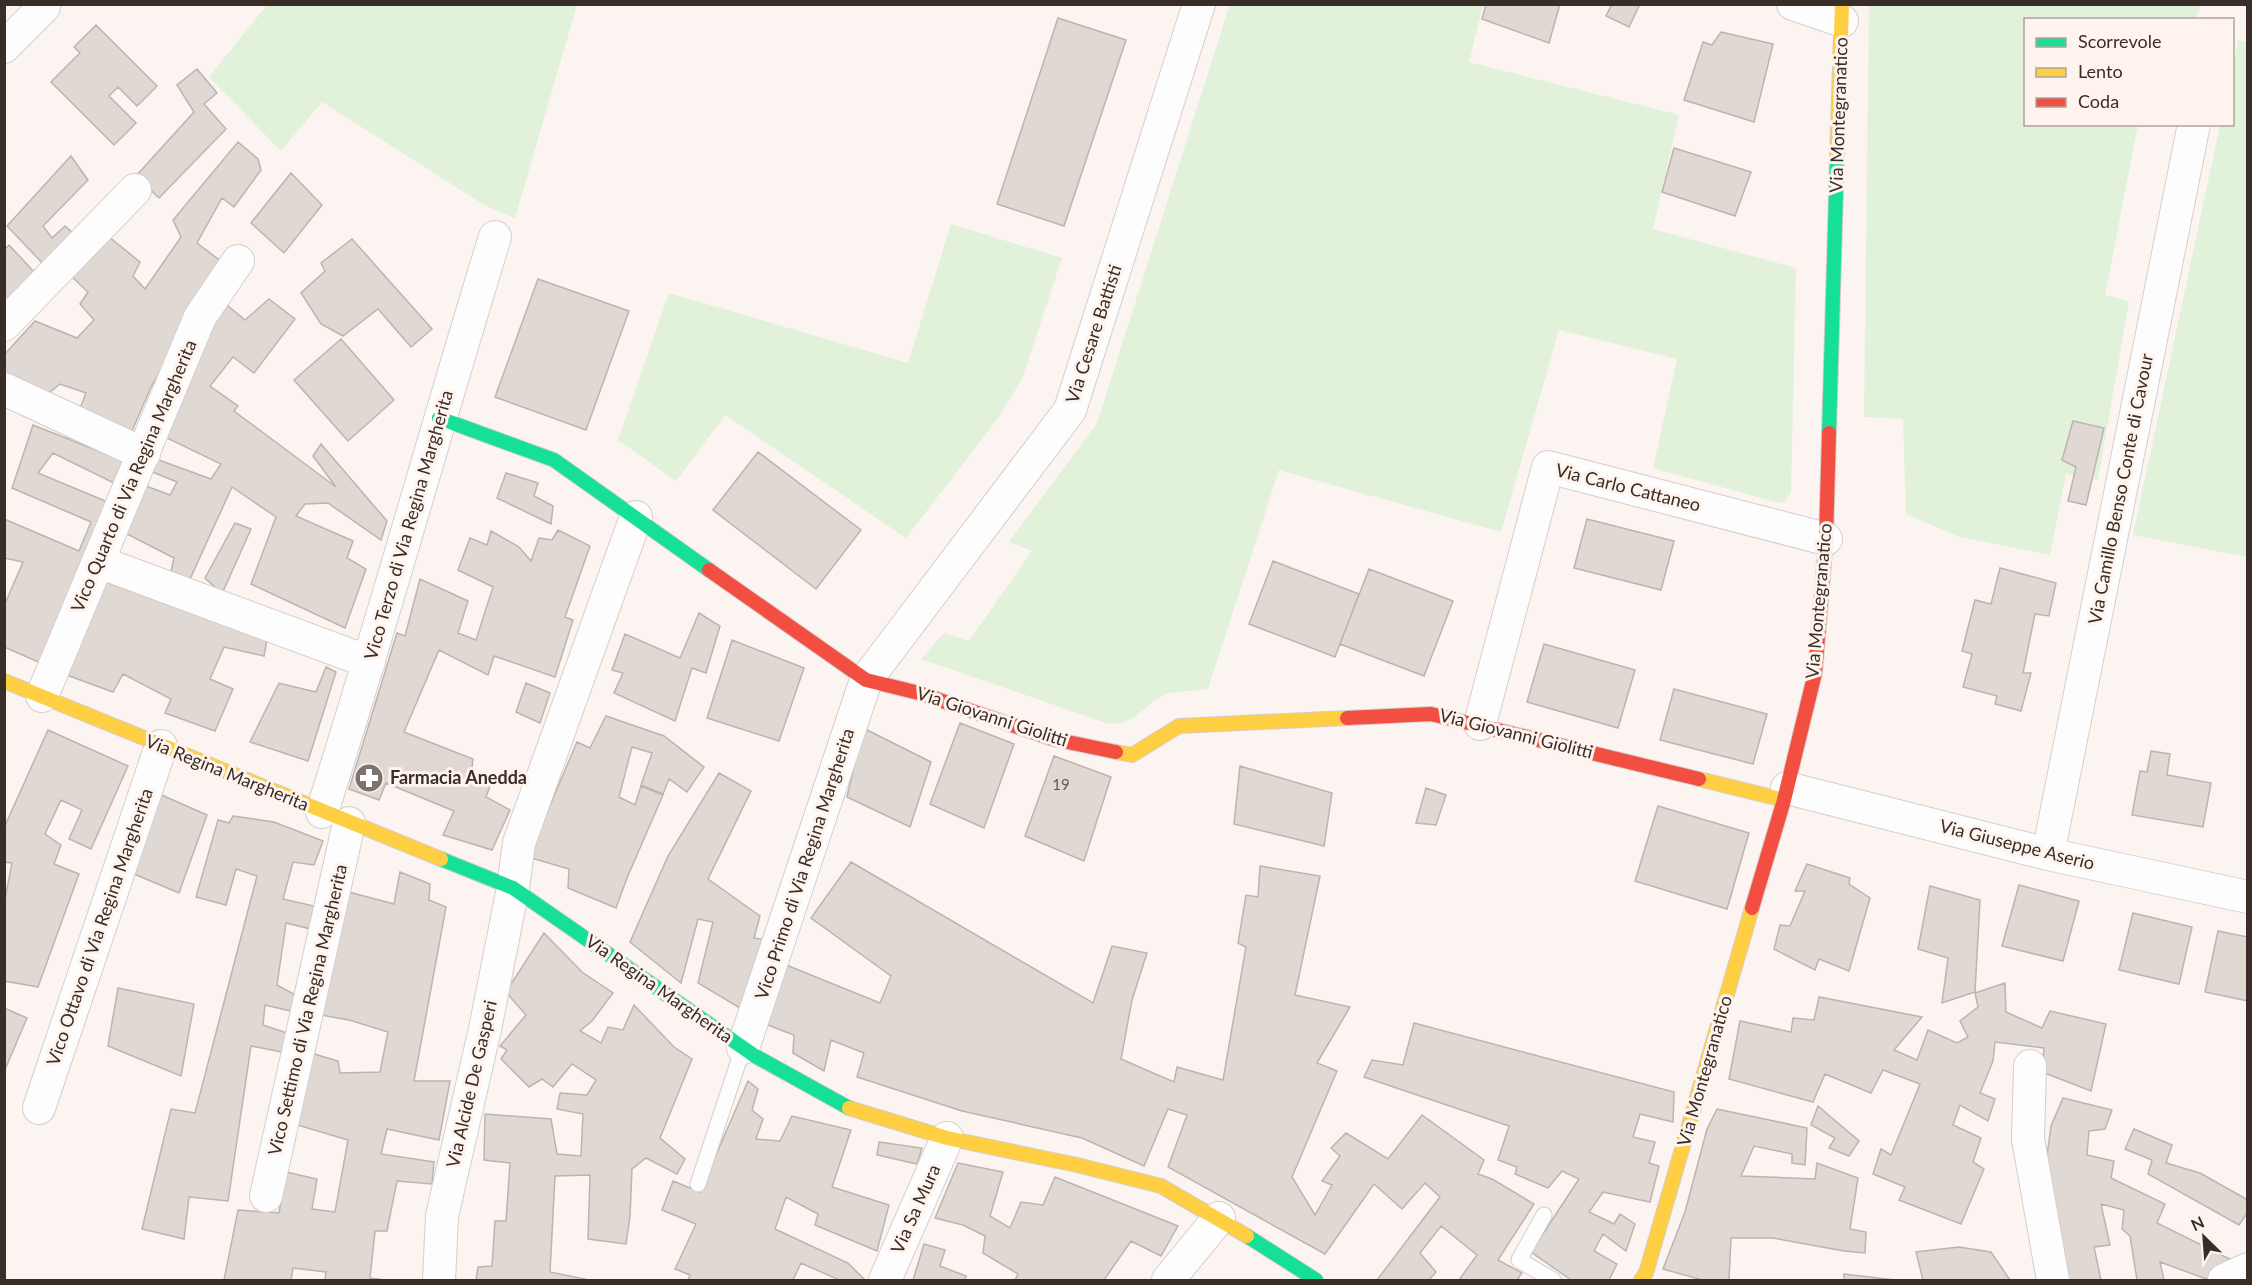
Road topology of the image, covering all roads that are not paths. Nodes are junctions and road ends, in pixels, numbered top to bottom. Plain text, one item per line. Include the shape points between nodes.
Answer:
1 (1199, 4) edge
2 (1793, 4) edge
3 (44, 7) dead end
4 (1842, 13) edge
5 (4, 47) edge
6 (2194, 126) edge
7 (135, 190) dead end
8 (495, 237) dead end
9 (238, 261) dead end
10 (4, 326) edge
11 (4, 389) edge
12 (439, 418) junction
13 (144, 454) junction
14 (636, 517) junction
15 (1826, 539) junction
16 (99, 562) junction
17 (369, 662) junction
18 (866, 680) junction
19 (4, 681) edge
20 (42, 696) junction
21 (1480, 724) junction
22 (161, 746) junction
23 (1785, 794) junction
24 (335, 817) junction
25 (2048, 854) junction
26 (513, 888) junction
27 (2247, 897) edge
28 (743, 1048) junction
29 (2030, 1066) dead end
30 (39, 1108) dead end
31 (947, 1138) junction
32 (698, 1184) dead end
33 (266, 1196) dead end
34 (1544, 1215) dead end
35 (1219, 1218) junction
36 (2247, 1269) edge
37 (439, 1281) edge
38 (885, 1281) edge
39 (1168, 1281) edge
40 (1316, 1281) edge
41 (1553, 1281) edge
42 (1641, 1281) edge
43 (2053, 1281) edge
44 (2224, 1281) edge

1 - 18 street, Via Cesare Battisti via 1070,411
2 - 4 street
3 - 5 street
4 - 15 street, Via Montegranatico
6 - 25 street, Via Camillo Benso Conte di Cavour
7 - 10 street
8 - 12 street, Vico Terzo di Via Regina Margherita
9 - 13 street, Vico Quarto di Via Regina Margherita via 200,317
11 - 13 street
12 - 14 street, Via Giovanni Giolitti via 554,460
12 - 17 street, Vico Terzo di Via Regina Margherita
13 - 16 street, Vico Quarto di Via Regina Margherita
14 - 18 street, Via Giovanni Giolitti
14 - 26 street, Via Alcide De Gasperi via 519,843
15 - 21 street, Via Carlo Cattaneo via 1548,467
15 - 23 street, Via Montegranatico via 1815,673
16 - 17 street
16 - 20 street, Vico Quarto di Via Regina Margherita
17 - 24 street, Vico Terzo di Via Regina Margherita
18 - 21 street, Via Giovanni Giolitti via 919,693 1053,740 1132,754 1179,726 1431,714
18 - 28 street, Vico Primo di Via Regina Margherita
19 - 20 street, Via Regina Margherita
20 - 22 street, Via Regina Margherita
21 - 23 street, Via Giovanni Giolitti
22 - 24 street, Via Regina Margherita
22 - 30 street, Vico Ottavo di Via Regina Margherita
23 - 25 street, Via Giuseppe Aserio
23 - 42 street, Via Montegranatico
24 - 26 street, Via Regina Margherita
24 - 33 street, Vico Settimo di Via Regina Margherita
25 - 27 street, Via Giuseppe Aserio
26 - 28 street, Via Regina Margherita
26 - 37 street, Via Alcide De Gasperi via 442,1216
28 - 31 street, Via Regina Margherita via 853,1110
28 - 32 lane
29 - 43 street via 2028,1139
31 - 35 street, Via Regina Margherita via 1161,1186
31 - 38 street, Via Sa Mura
34 - 41 lane via 1519,1260
35 - 39 street
35 - 40 street, Via Regina Margherita
36 - 44 street

